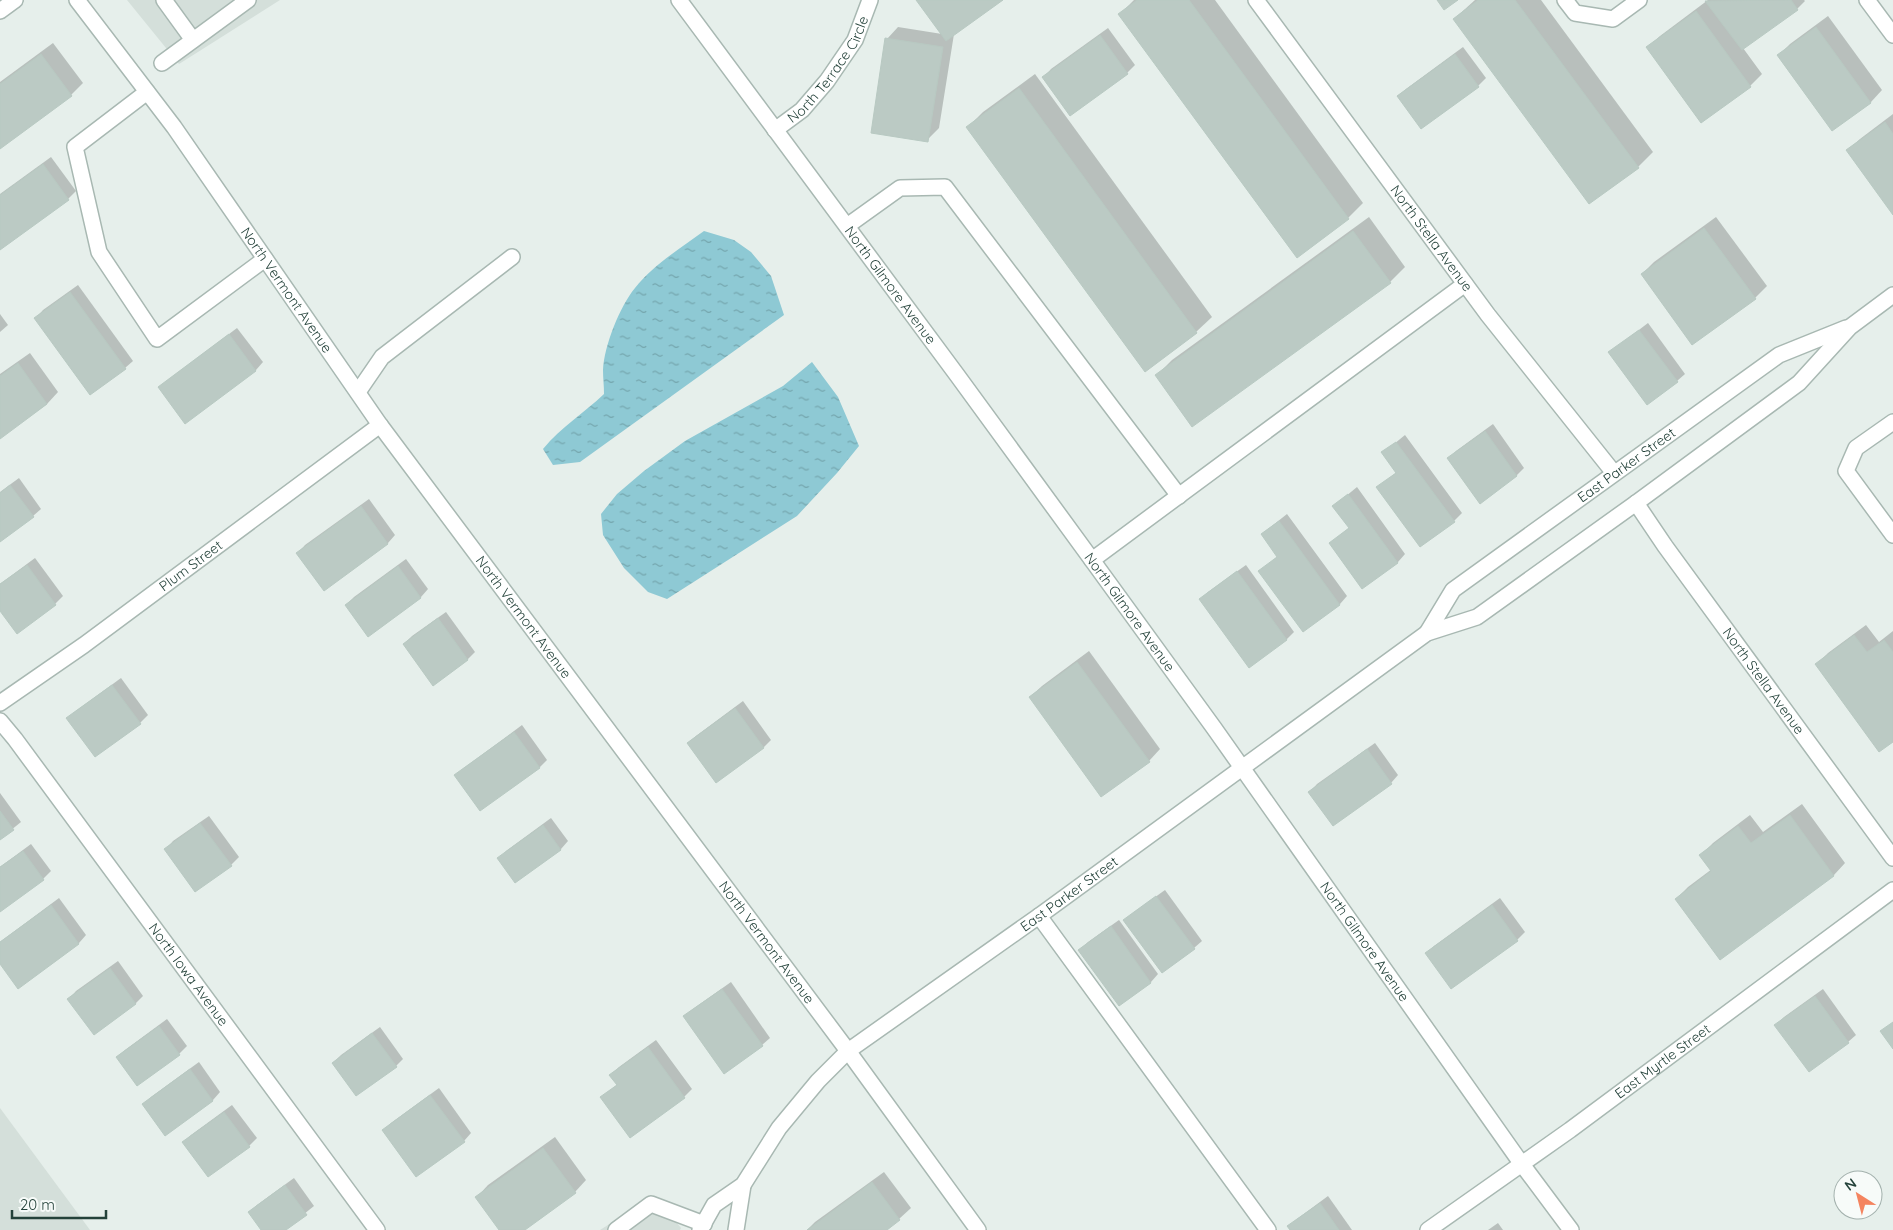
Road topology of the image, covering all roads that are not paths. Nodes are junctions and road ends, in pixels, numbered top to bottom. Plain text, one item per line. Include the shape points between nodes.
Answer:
1 (15, 0) edge
2 (77, 0) edge
3 (164, 0) edge
4 (248, 0) edge
5 (679, 0) edge
6 (870, 0) edge
7 (1256, 0) edge
8 (1565, 0) edge
9 (1639, 0) edge
10 (1868, 0) edge
11 (0, 11) edge
12 (1893, 35) edge
13 (193, 40) junction
14 (162, 63) dead end
15 (147, 92) junction
16 (775, 130) junction
17 (847, 226) junction
18 (512, 257) dead end
19 (265, 259) junction
20 (1465, 284) junction
21 (1893, 295) edge
22 (1850, 326) junction
23 (358, 392) junction
24 (1893, 422) edge
25 (380, 425) junction
26 (1614, 473) junction
27 (1179, 496) junction
28 (1636, 502) junction
29 (1893, 535) edge
30 (1092, 560) junction
31 (1427, 633) junction
32 (0, 703) edge
33 (0, 721) edge
34 (1241, 768) junction
35 (1893, 858) edge
36 (1893, 890) edge
37 (1039, 916) junction
38 (848, 1051) junction
39 (1521, 1163) junction
40 (743, 1185) junction
41 (702, 1227) edge
42 (377, 1230) edge
43 (616, 1230) edge
44 (736, 1230) edge
45 (978, 1230) edge
46 (1268, 1230) edge
47 (1428, 1230) edge
48 (1571, 1230) edge

1 - 11 street
2 - 15 street, North Vermont Avenue
3 - 13 street
4 - 13 street
5 - 16 street, North Gilmore Avenue
6 - 16 street, North Terrace Circle via 854,40 827,81 802,110
7 - 20 street, North Stella Avenue
8 - 9 street via 1574,13 1613,19
10 - 12 street
13 - 14 street
15 - 19 street, North Vermont Avenue
15 - 19 street via 75,147 99,252 157,339
16 - 17 street, North Gilmore Avenue
17 - 27 street via 900,188 945,186
17 - 30 street, North Gilmore Avenue
18 - 23 street via 382,357
19 - 23 street, North Vermont Avenue
20 - 26 street, North Stella Avenue
20 - 27 street
21 - 22 street, East Parker Street
22 - 26 street, East Parker Street via 1779,355
22 - 28 street, East Parker Street via 1800,383
23 - 25 street, North Vermont Avenue
24 - 29 street via 1856,448 1846,471
25 - 32 street, Plum Street via 84,645
25 - 38 street, North Vermont Avenue
26 - 31 street, East Parker Street via 1453,590
27 - 30 street
28 - 31 street, East Parker Street via 1477,617
28 - 35 street, North Stella Avenue
30 - 34 street, North Gilmore Avenue
31 - 34 street, East Parker Street
33 - 42 street, North Iowa Avenue
34 - 37 street, East Parker Street
34 - 39 street, North Gilmore Avenue
36 - 39 street, East Myrtle Street
37 - 38 street, East Parker Street
37 - 46 street
38 - 40 street, East Parker Street via 779,1128
38 - 45 street, North Vermont Avenue
39 - 47 street, East Myrtle Street
39 - 48 street, North Gilmore Avenue
40 - 41 street, East Parker Street via 714,1205
40 - 44 street, East Parker Street
41 - 43 street via 650,1204

